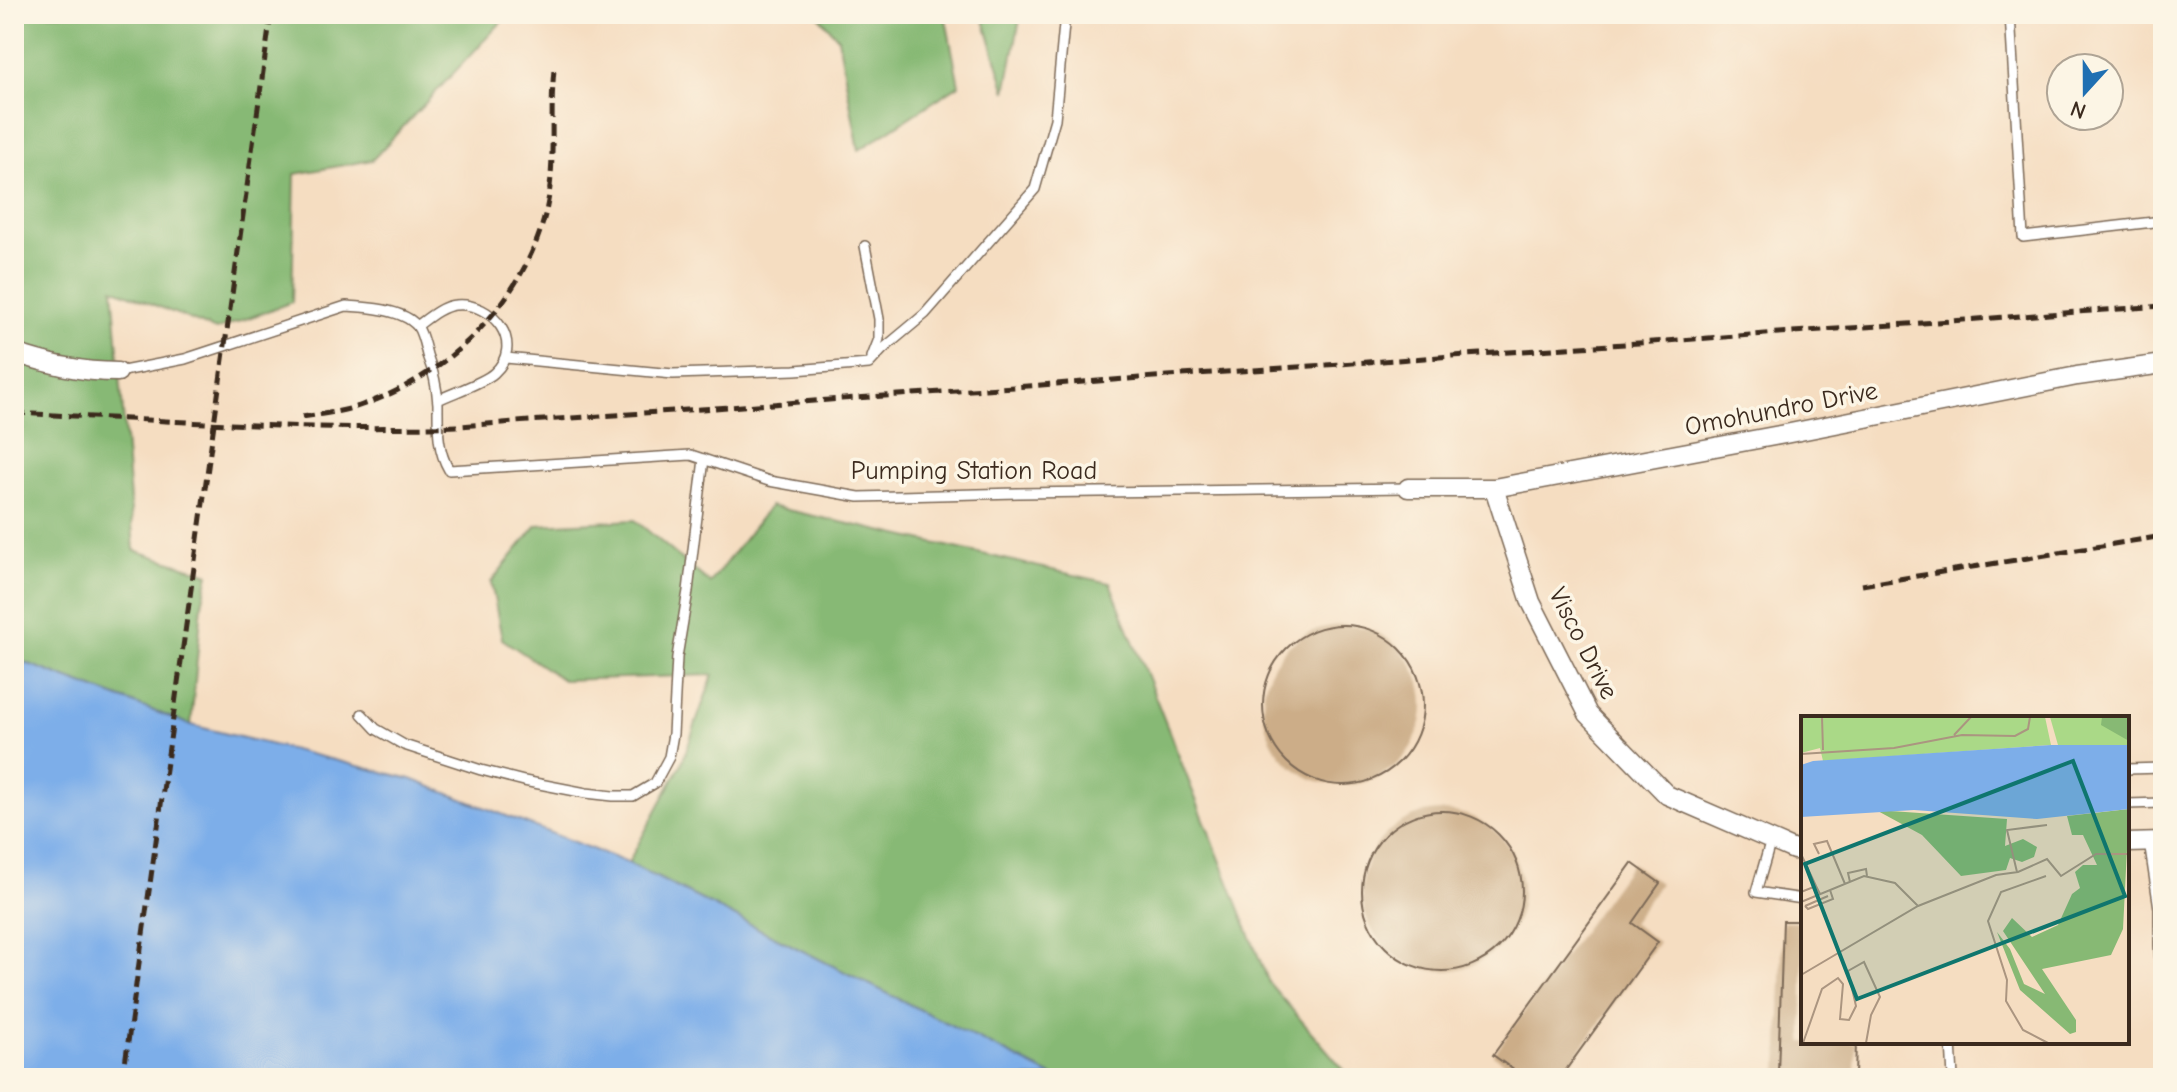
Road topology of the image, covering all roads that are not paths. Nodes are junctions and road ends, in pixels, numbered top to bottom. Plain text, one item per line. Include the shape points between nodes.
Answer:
1 (1065, 14) edge
2 (2010, 14) edge
3 (2163, 217) edge
4 (865, 246) dead end
5 (417, 326) junction
6 (14, 353) edge
7 (506, 358) junction
8 (869, 364) junction
9 (2163, 364) edge
10 (118, 372) joint
11 (438, 400) junction
12 (704, 459) junction
13 (1408, 488) joint
14 (1494, 488) junction
15 (362, 714) dead end
16 (2163, 768) edge
17 (2129, 769) edge
18 (2163, 803) edge
19 (2129, 804) edge
20 (1771, 840) junction
21 (2156, 842) edge
22 (2129, 843) edge
23 (1801, 850) edge
24 (1801, 899) edge
25 (2161, 908) edge
26 (2163, 1014) edge
27 (1951, 1044) edge
28 (1953, 1078) edge

1 - 8 lane via 1055,119 1035,189 925,314
2 - 3 lane via 2023,237
4 - 8 lane via 879,319 879,339
5 - 7 lane via 454,304 480,308 499,324 506,338
5 - 10 lane via 398,313 346,306 185,359
5 - 11 lane
6 - 10 street via 69,369
7 - 8 lane via 673,374
7 - 11 lane via 492,375
9 - 14 street, Omohundro Drive
11 - 12 lane, Pumping Station Road via 437,427 449,470 691,455
12 - 13 lane, Pumping Station Road via 769,481 859,497
12 - 15 lane via 677,657 673,734 669,757 655,783 633,796 613,796 524,781 404,745
13 - 14 street, Omohundro Drive
14 - 20 street, Visco Drive via 1531,602 1588,714 1667,795
16 - 17 lane
18 - 19 lane
20 - 23 street, Visco Drive
20 - 24 lane via 1756,892
21 - 22 street
21 - 25 lane
25 - 26 lane
27 - 28 lane

